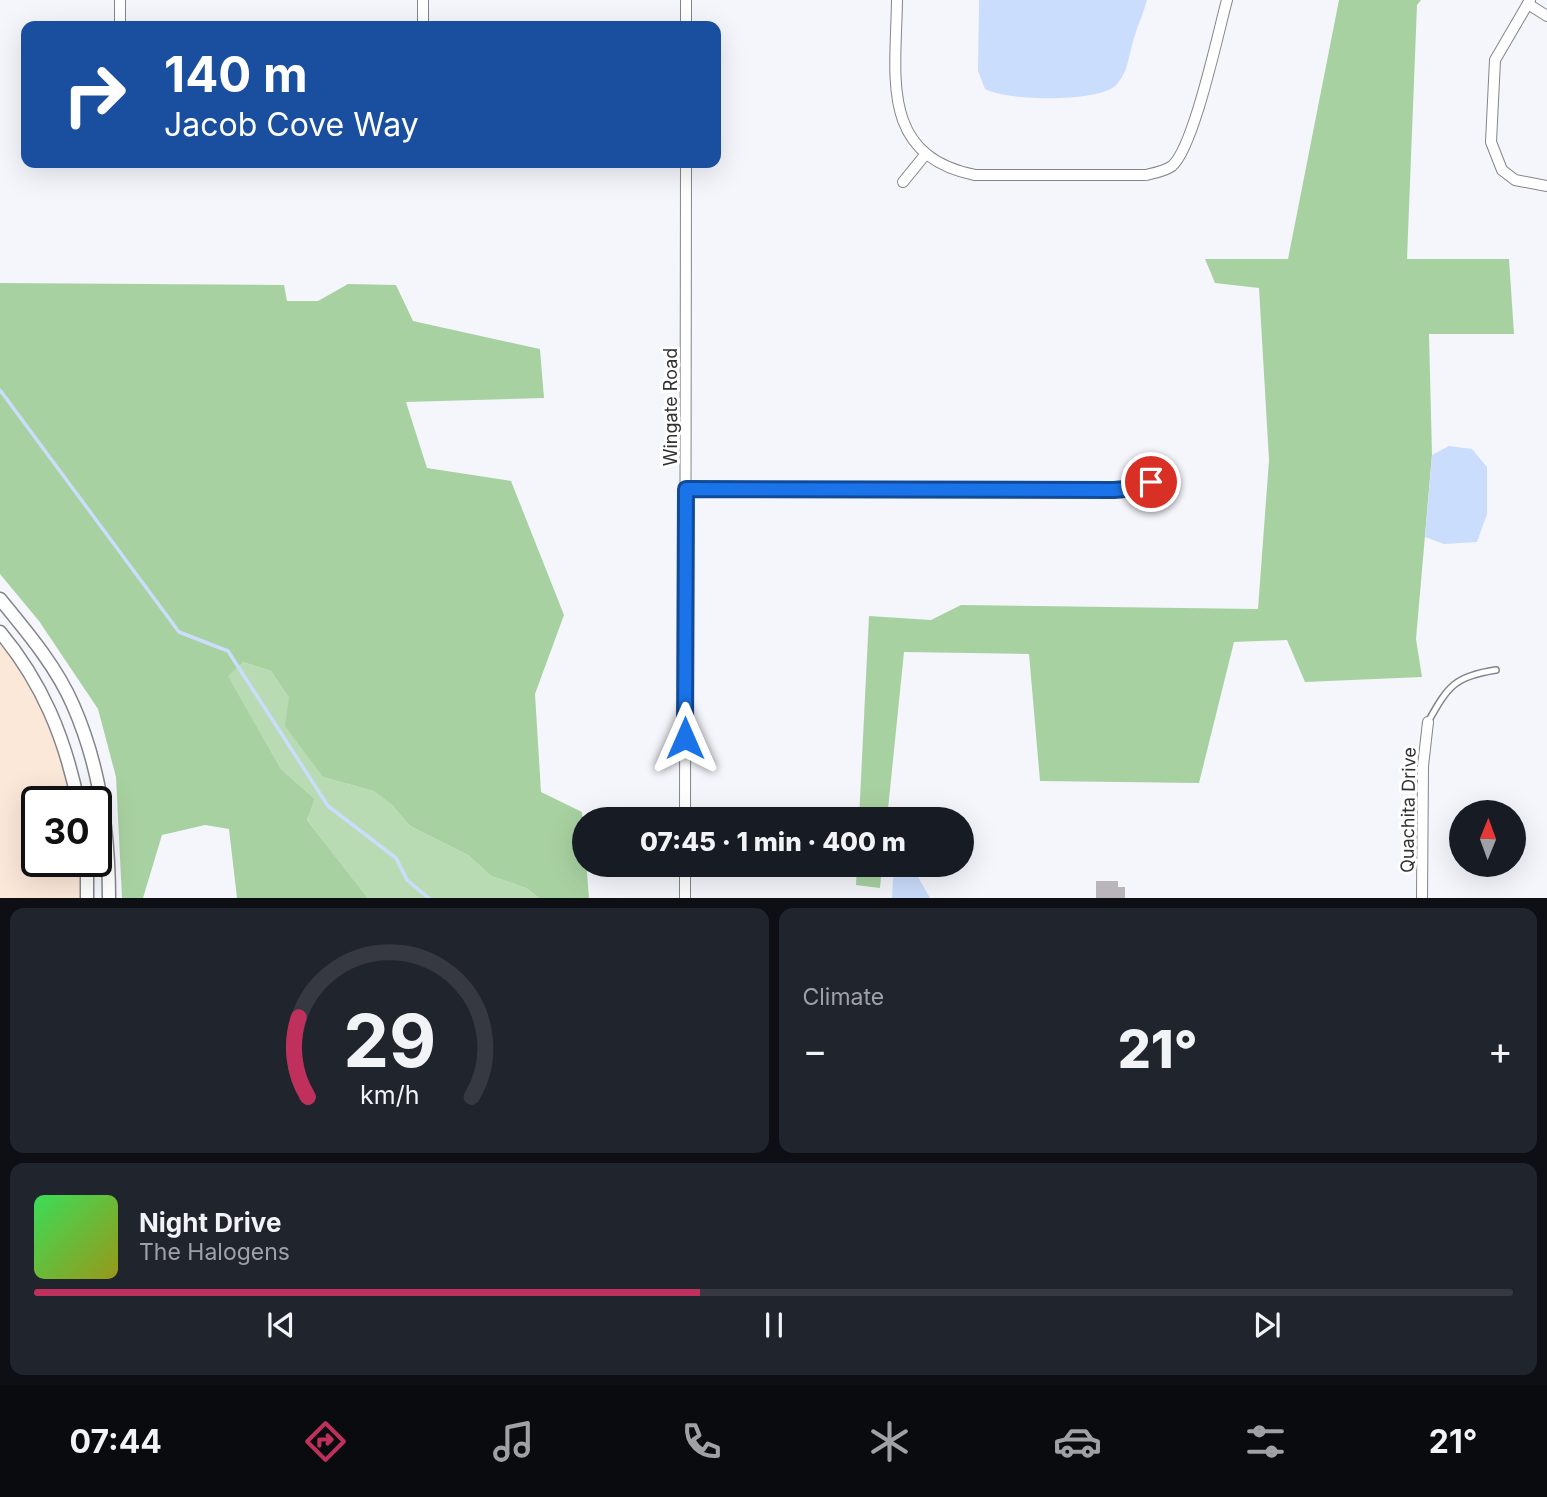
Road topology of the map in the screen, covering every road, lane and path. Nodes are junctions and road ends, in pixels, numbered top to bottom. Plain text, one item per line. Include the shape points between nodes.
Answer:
1 (120, 0) edge
2 (423, 0) edge
3 (686, 0) edge
4 (897, 0) edge
5 (1227, 0) edge
6 (1529, 2) edge
7 (1547, 16) edge
8 (120, 21) edge
9 (423, 21) edge
10 (686, 21) edge
11 (925, 155) junction
12 (686, 168) edge
13 (904, 182) dead end
14 (1547, 186) edge
15 (1151, 482) dead end
16 (686, 489) junction
17 (0, 599) edge
18 (0, 632) edge
19 (1496, 670) dead end
20 (1428, 722) joint
21 (83, 734) junction
22 (62, 739) junction
23 (74, 786) edge
24 (685, 807) edge
25 (87, 877) edge
26 (685, 877) edge
27 (87, 898) edge
28 (109, 898) edge
29 (685, 898) edge
30 (1422, 898) edge

1 - 8 street
2 - 9 street
3 - 10 street
4 - 11 street via 898,106 909,138
5 - 11 street via 1191,130 1172,166 1146,175 975,175
6 - 7 street
6 - 14 street via 1500,49 1492,75 1491,142 1502,170 1515,180
11 - 13 street
12 - 16 street, Wingate Road
15 - 16 street via 1114,490
16 - 24 street, Wingate Road
17 - 21 street via 48,662 73,705
18 - 22 street via 27,667
19 - 20 lane via 1469,674 1454,682
20 - 30 street, Quachita Drive
21 - 22 street
21 - 28 street via 106,822
22 - 23 street
25 - 27 street
26 - 29 street

